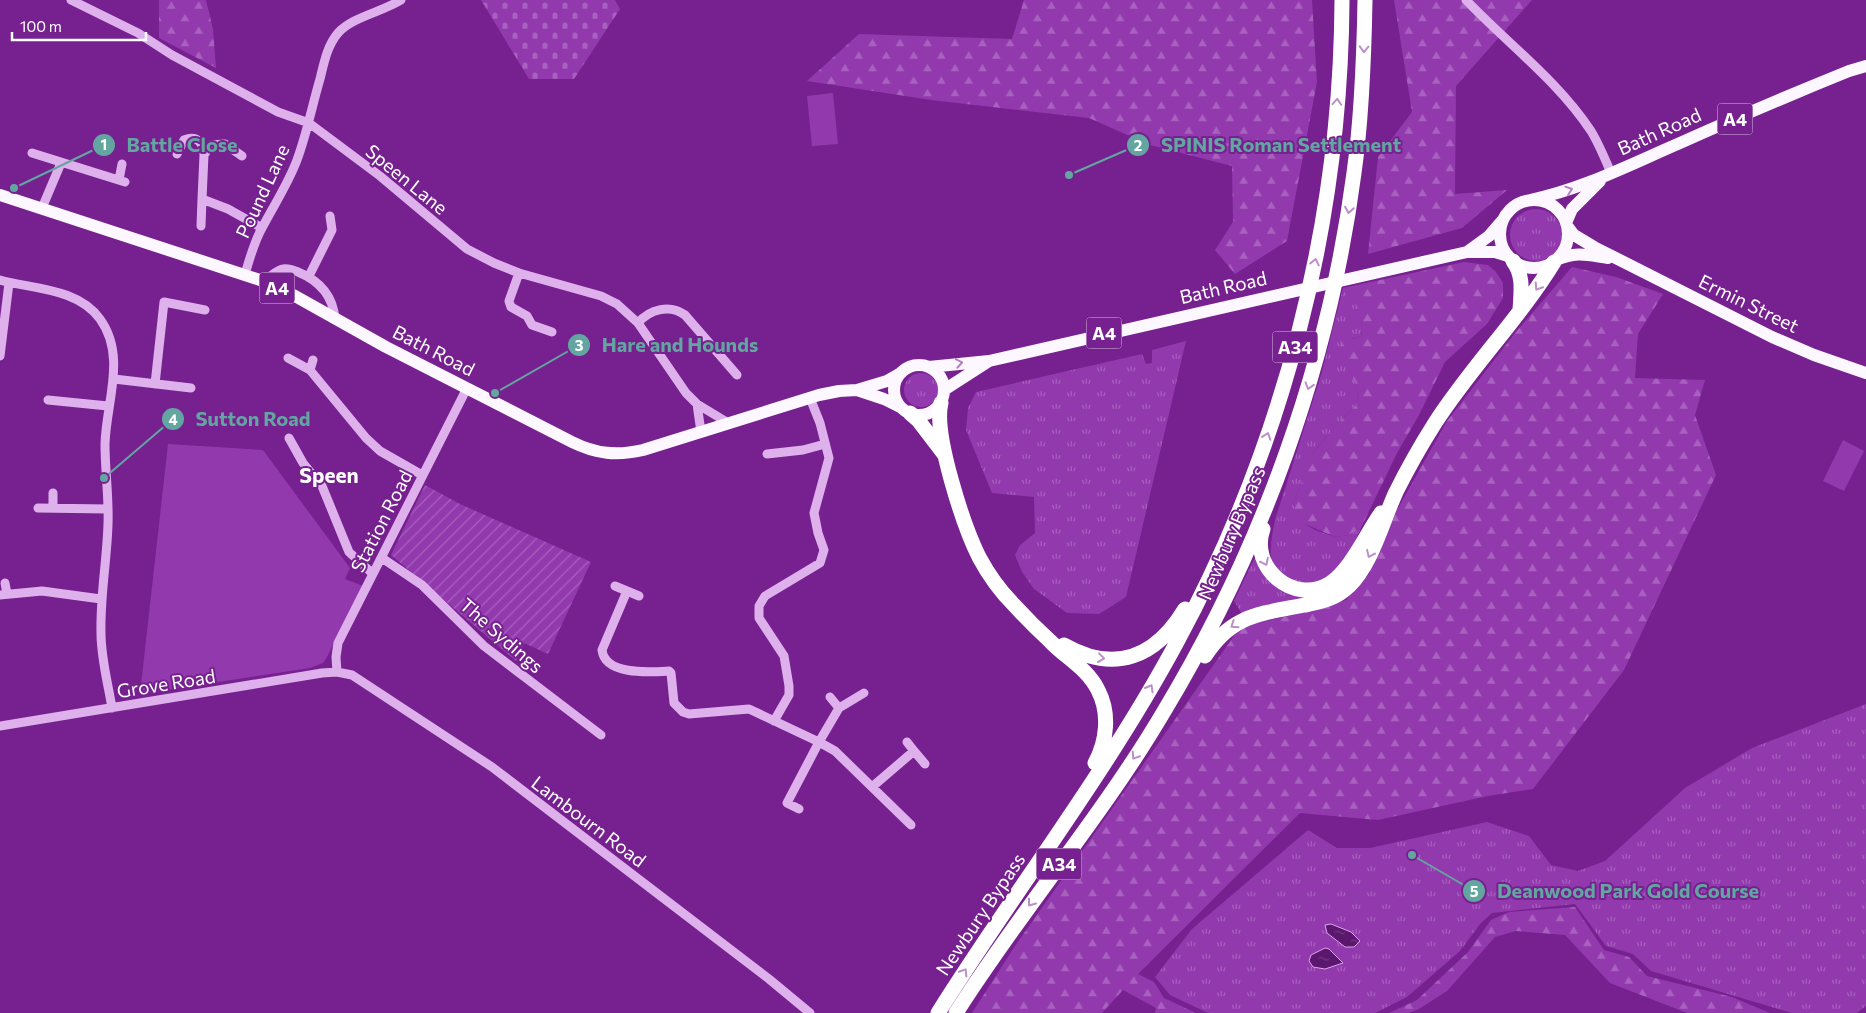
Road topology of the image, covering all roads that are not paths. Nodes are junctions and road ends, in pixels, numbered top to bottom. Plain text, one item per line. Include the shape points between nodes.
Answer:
1 (71, 0) edge
2 (402, 0) edge
3 (1342, 0) edge
4 (1365, 0) edge
5 (1466, 0) edge
6 (1866, 66) edge
7 (309, 123) junction
8 (32, 153) dead end
9 (177, 154) dead end
10 (204, 155) junction
11 (242, 156) dead end
12 (61, 163) junction
13 (122, 164) dead end
14 (1608, 175) junction
15 (0, 195) edge
16 (202, 199) junction
17 (1530, 200) junction
18 (42, 208) junction
19 (330, 216) dead end
20 (1503, 220) junction
21 (1567, 225) junction
22 (201, 226) dead end
23 (262, 228) junction
24 (1467, 252) junction
25 (1510, 258) junction
26 (1617, 260) junction
27 (1555, 261) junction
28 (245, 274) junction
29 (519, 274) junction
30 (309, 276) junction
31 (4, 281) edge
32 (263, 281) junction
33 (205, 310) dead end
34 (1520, 310) junction
35 (335, 319) junction
36 (638, 323) junction
37 (552, 332) dead end
38 (0, 356) edge
39 (288, 358) dead end
40 (313, 360) dead end
41 (989, 361) junction
42 (929, 367) junction
43 (310, 370) junction
44 (901, 373) junction
45 (1866, 373) edge
46 (737, 375) dead end
47 (114, 379) junction
48 (155, 384) junction
49 (191, 388) dead end
50 (467, 388) junction
51 (857, 390) junction
52 (942, 396) junction
53 (810, 398) junction
54 (48, 400) dead end
55 (696, 404) junction
56 (108, 406) junction
57 (907, 411) junction
58 (730, 424) junction
59 (701, 432) junction
60 (289, 438) dead end
61 (825, 444) junction
62 (767, 454) dead end
63 (945, 455) junction
64 (422, 475) junction
65 (1277, 482) junction
66 (53, 493) dead end
67 (1396, 493) junction
68 (38, 508) dead end
69 (53, 508) junction
70 (108, 509) junction
71 (1228, 538) junction
72 (382, 558) junction
73 (373, 574) junction
74 (5, 583) dead end
75 (615, 586) dead end
76 (628, 591) junction
77 (3, 594) edge
78 (639, 596) dead end
79 (101, 599) junction
80 (1041, 631) junction
81 (337, 672) junction
82 (864, 693) dead end
83 (830, 696) dead end
84 (112, 708) junction
85 (839, 708) junction
86 (1162, 716) junction
87 (774, 722) junction
88 (0, 726) edge
89 (602, 735) dead end
90 (819, 742) junction
91 (907, 742) dead end
92 (914, 751) junction
93 (925, 764) dead end
94 (872, 787) junction
95 (799, 809) dead end
96 (1074, 809) junction
97 (910, 825) dead end
98 (810, 1013) edge
99 (938, 1013) edge
100 (956, 1013) edge

1 - 7 street, Speen Lane via 138,33 270,108
2 - 7 street, Pound Lane via 349,24 331,42
71 -> 3 highway, Newbury Bypass / A34 via 1253,477 1284,384 1315,263 1336,116
4 -> 65 highway, Newbury Bypass / A34 via 1355,170 1344,241 1310,383
5 - 14 street via 1559,91 1592,134
6 - 14 main road, Bath Road / A4 via 1724,123
7 - 23 street, Pound Lane via 297,160
7 - 29 street, Speen Lane via 380,176 467,249
8 - 12 street
9 - 10 street via 184,140 190,138 203,146
10 - 11 street via 211,146 225,144
10 - 16 street
12 - 13 street via 122,181
12 - 18 street
17 -> 14 main road, Bath Road / A4
14 - 21 main road, Bath Road / A4 via 1579,200 1569,213
15 - 18 main road, Bath Road / A4
16 - 22 street
16 - 23 street
17 - 20 main road via 1513,207
17 - 21 main road via 1552,205
18 - 28 main road, Bath Road / A4
19 - 30 street via 332,230
20 - 24 main road, Bath Road / A4 via 1489,236
20 - 25 main road via 1500,240
21 - 26 main road, Ermin Street via 1574,235
21 - 27 main road via 1567,244
23 - 28 street, Pound Lane
24 - 25 main road, Bath Road / A4 via 1495,252
24 - 41 main road, Bath Road / A4
25 - 27 main road via 1533,268
25 - 34 highway via 1521,279
26 - 27 main road, Ermin Street via 1569,254
26 - 45 main road, Ermin Street via 1772,337
27 -> 34 highway
28 - 32 main road, Bath Road / A4
29 - 36 street, Speen Lane via 601,296 617,304
29 - 37 street via 509,301 511,307 527,316 532,325
30 - 32 street via 289,268 280,269
30 - 35 street via 324,288 334,308
31 - 38 street
31 - 47 street via 71,296 92,310 110,338
32 - 35 main road, Bath Road / A4
33 - 48 street via 164,302
34 - 67 highway via 1458,390
35 - 50 main road, Bath Road / A4
36 - 46 street via 644,316 677,305
36 - 55 street, Speen Lane
39 - 43 street
40 - 43 street
42 -> 41 main road, Bath Road / A4
41 - 52 main road, Bath Road / A4
42 - 44 main road via 914,366
42 - 52 main road via 940,375
43 - 64 street via 373,444
44 - 51 main road, Bath Road / A4
44 - 57 main road via 894,392 897,401
47 - 48 street
47 - 56 street
48 - 49 street
50 - 59 main road, Bath Road / A4 via 598,452 631,452
50 - 64 street, Station Road
51 - 53 main road, Bath Road / A4
51 - 57 main road, Bath Road / A4
52 - 57 main road via 927,414
52 - 63 highway via 939,422
53 - 58 main road, Bath Road / A4
53 - 61 street
54 - 56 street
55 - 58 street, Speen Lane
55 - 59 street, Speen Lane
56 - 70 street via 105,444
57 - 63 highway
58 - 59 main road, Bath Road / A4
60 - 73 street via 303,463 322,486 349,552
61 - 62 street
61 - 87 street via 829,458 814,513 824,550 820,563 765,596 759,606 759,618 784,656 789,686 789,696
63 - 80 highway via 970,536 980,557 1013,604
64 - 72 street, Station Road
65 -> 67 highway via 1261,535 1261,555 1278,580 1302,589 1321,587 1338,577
65 - 86 highway, Newbury Bypass / A34 via 1227,597
66 - 69 street
67 -> 86 highway via 1365,564 1349,586 1324,601 1249,617 1229,628
68 - 69 street
69 - 70 street
70 - 79 street
80 -> 71 highway via 1078,652 1104,660 1126,658 1149,649 1180,617
96 -> 71 highway, Newbury Bypass / A34 via 1176,644
72 - 73 street, Station Road
72 - 89 street, The Sydings via 422,585 484,646
73 - 81 street, Station Road via 338,642
74 - 77 street
75 - 76 street
76 - 78 street
76 - 87 street via 602,650 609,663 628,671 669,671 674,704 683,712 749,710
77 - 79 street via 42,591
79 - 84 street via 102,650
80 - 96 highway via 1094,682 1105,710 1105,738 1101,751
81 - 84 street, Grove Road
81 - 98 street, Lambourn Road via 359,679 492,767
82 - 85 street
83 - 85 street
84 - 88 street, Grove Road
85 - 90 street
86 -> 100 highway, Newbury Bypass / A34
87 - 90 street
90 - 94 street via 835,751
90 - 95 street via 783,800
91 - 92 street
92 - 93 street
92 - 94 street
94 - 97 street
99 -> 96 highway, Newbury Bypass / A34

